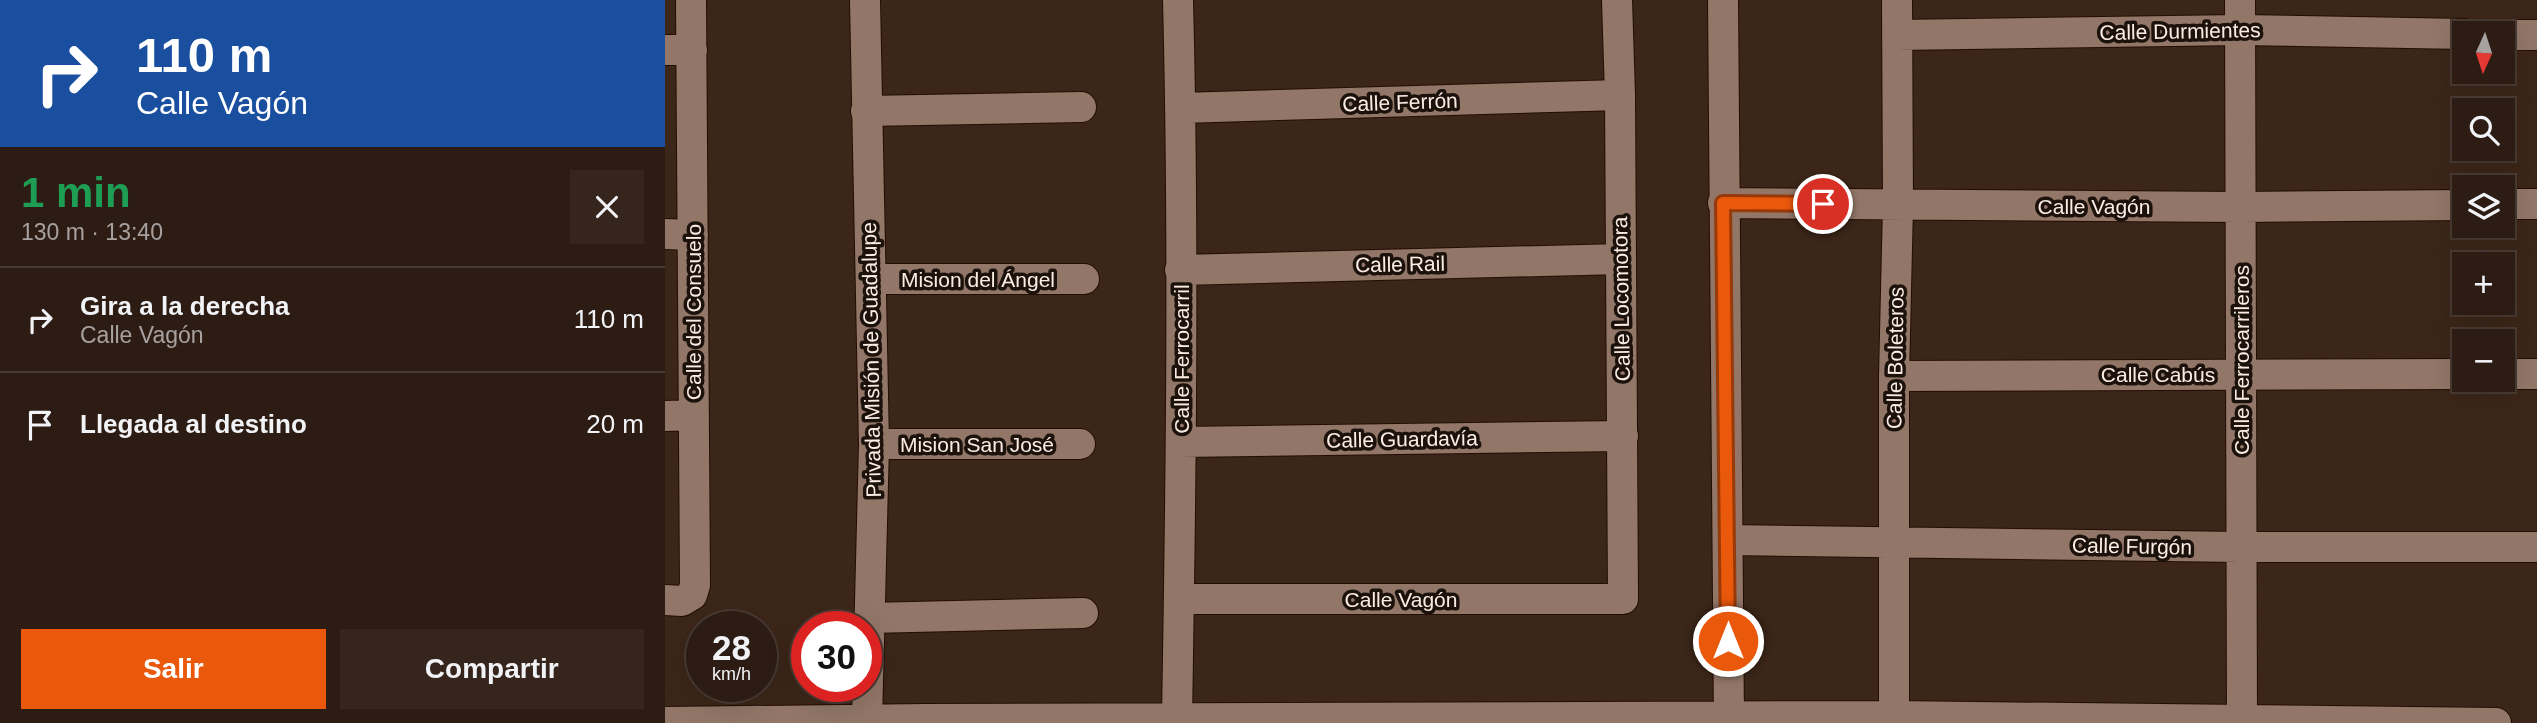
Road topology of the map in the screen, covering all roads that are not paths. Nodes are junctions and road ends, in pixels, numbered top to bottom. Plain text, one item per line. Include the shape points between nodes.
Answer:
1 (691, 0) edge
2 (865, 0) edge
3 (1178, 0) edge
4 (1617, 0) edge
5 (1723, 0) edge
6 (1897, 0) edge
7 (2240, 0) edge
8 (2240, 30) junction
9 (2452, 34) edge
10 (1897, 35) junction
11 (2515, 35) edge
12 (2537, 35) edge
13 (678, 50) edge
14 (1620, 95) junction
15 (1081, 107) dead end
16 (1181, 108) junction
17 (866, 111) junction
18 (1723, 203) junction
19 (2515, 204) edge
20 (2537, 204) edge
21 (1898, 205) junction
22 (2452, 205) edge
23 (2241, 207) junction
24 (679, 234) edge
25 (1621, 259) junction
26 (1180, 270) junction
27 (871, 279) junction
28 (1084, 279) dead end
29 (2241, 374) junction
30 (2452, 374) edge
31 (2515, 374) edge
32 (2537, 374) edge
33 (1894, 376) junction
34 (679, 416) edge
35 (1623, 436) junction
36 (1181, 442) junction
37 (874, 444) junction
38 (1080, 444) dead end
39 (1728, 540) junction
40 (1894, 543) junction
41 (2241, 547) junction
42 (2537, 547) edge
43 (1623, 598) joint
44 (1178, 599) junction
45 (665, 600) edge
46 (869, 611) edge
47 (1083, 613) dead end
48 (882, 618) edge
49 (867, 702) edge
50 (1177, 718) junction
51 (1729, 719) edge
52 (1896, 719) edge
53 (2242, 719) junction
54 (867, 720) junction
55 (2017, 720) edge
56 (926, 721) edge
57 (1427, 721) edge
58 (2189, 721) edge
59 (665, 722) edge
60 (2496, 723) edge

1 - 13 street, Calle del Consuelo
2 - 17 street, Privada Misión de Guadalupe
3 - 16 street, Calle Ferrocarril
4 - 14 street, Calle Locomotora
5 - 18 street
6 - 10 street, Calle Boleteros
7 - 8 street, Calle Ferrocarrileros
8 - 9 street, Calle Durmientes
8 - 10 street, Calle Durmientes
8 - 23 street, Calle Ferrocarrileros
10 - 21 street, Calle Boleteros
11 - 12 street
13 - 24 street, Calle del Consuelo
14 - 16 street, Calle Ferrón
14 - 25 street, Calle Locomotora
15 - 17 street
16 - 26 street, Calle Ferrocarril
17 - 27 street, Privada Misión de Guadalupe
18 - 21 street, Calle Vagón
18 - 39 street
19 - 20 street
21 - 23 street, Calle Vagón
21 - 33 street, Calle Boleteros
22 - 23 street, Calle Vagón
23 - 29 street, Calle Ferrocarrileros
24 - 34 street, Calle del Consuelo
25 - 26 street, Calle Rail
25 - 35 street, Calle Locomotora
26 - 36 street, Calle Ferrocarril
27 - 28 street, Mision del Ángel
27 - 37 street, Privada Misión de Guadalupe
29 - 30 street, Calle Cabús
29 - 33 street, Calle Cabús
29 - 41 street, Calle Ferrocarrileros
31 - 32 street
33 - 40 street, Calle Boleteros
34 - 45 street, Calle del Consuelo via 695,585 692,595 682,601
35 - 36 street, Calle Guardavía
35 - 43 street, Calle Locomotora
36 - 44 street, Calle Ferrocarril
37 - 38 street, Mision San José
37 - 46 street, Privada Misión de Guadalupe
39 - 40 street, Calle Furgón
39 - 51 street
40 - 41 street, Calle Furgón
40 - 52 street, Calle Boleteros
41 - 42 street, Calle Furgón
41 - 53 street, Calle Ferrocarrileros
43 - 44 street, Calle Vagón
44 - 50 street, Calle Ferrocarril
47 - 48 street
49 - 54 street, Privada Misión de Guadalupe
50 - 56 street
50 - 57 street
51 - 52 street
51 - 57 street
52 - 55 street
53 - 58 street
53 - 60 street
54 - 56 street
54 - 59 street
55 - 58 street

